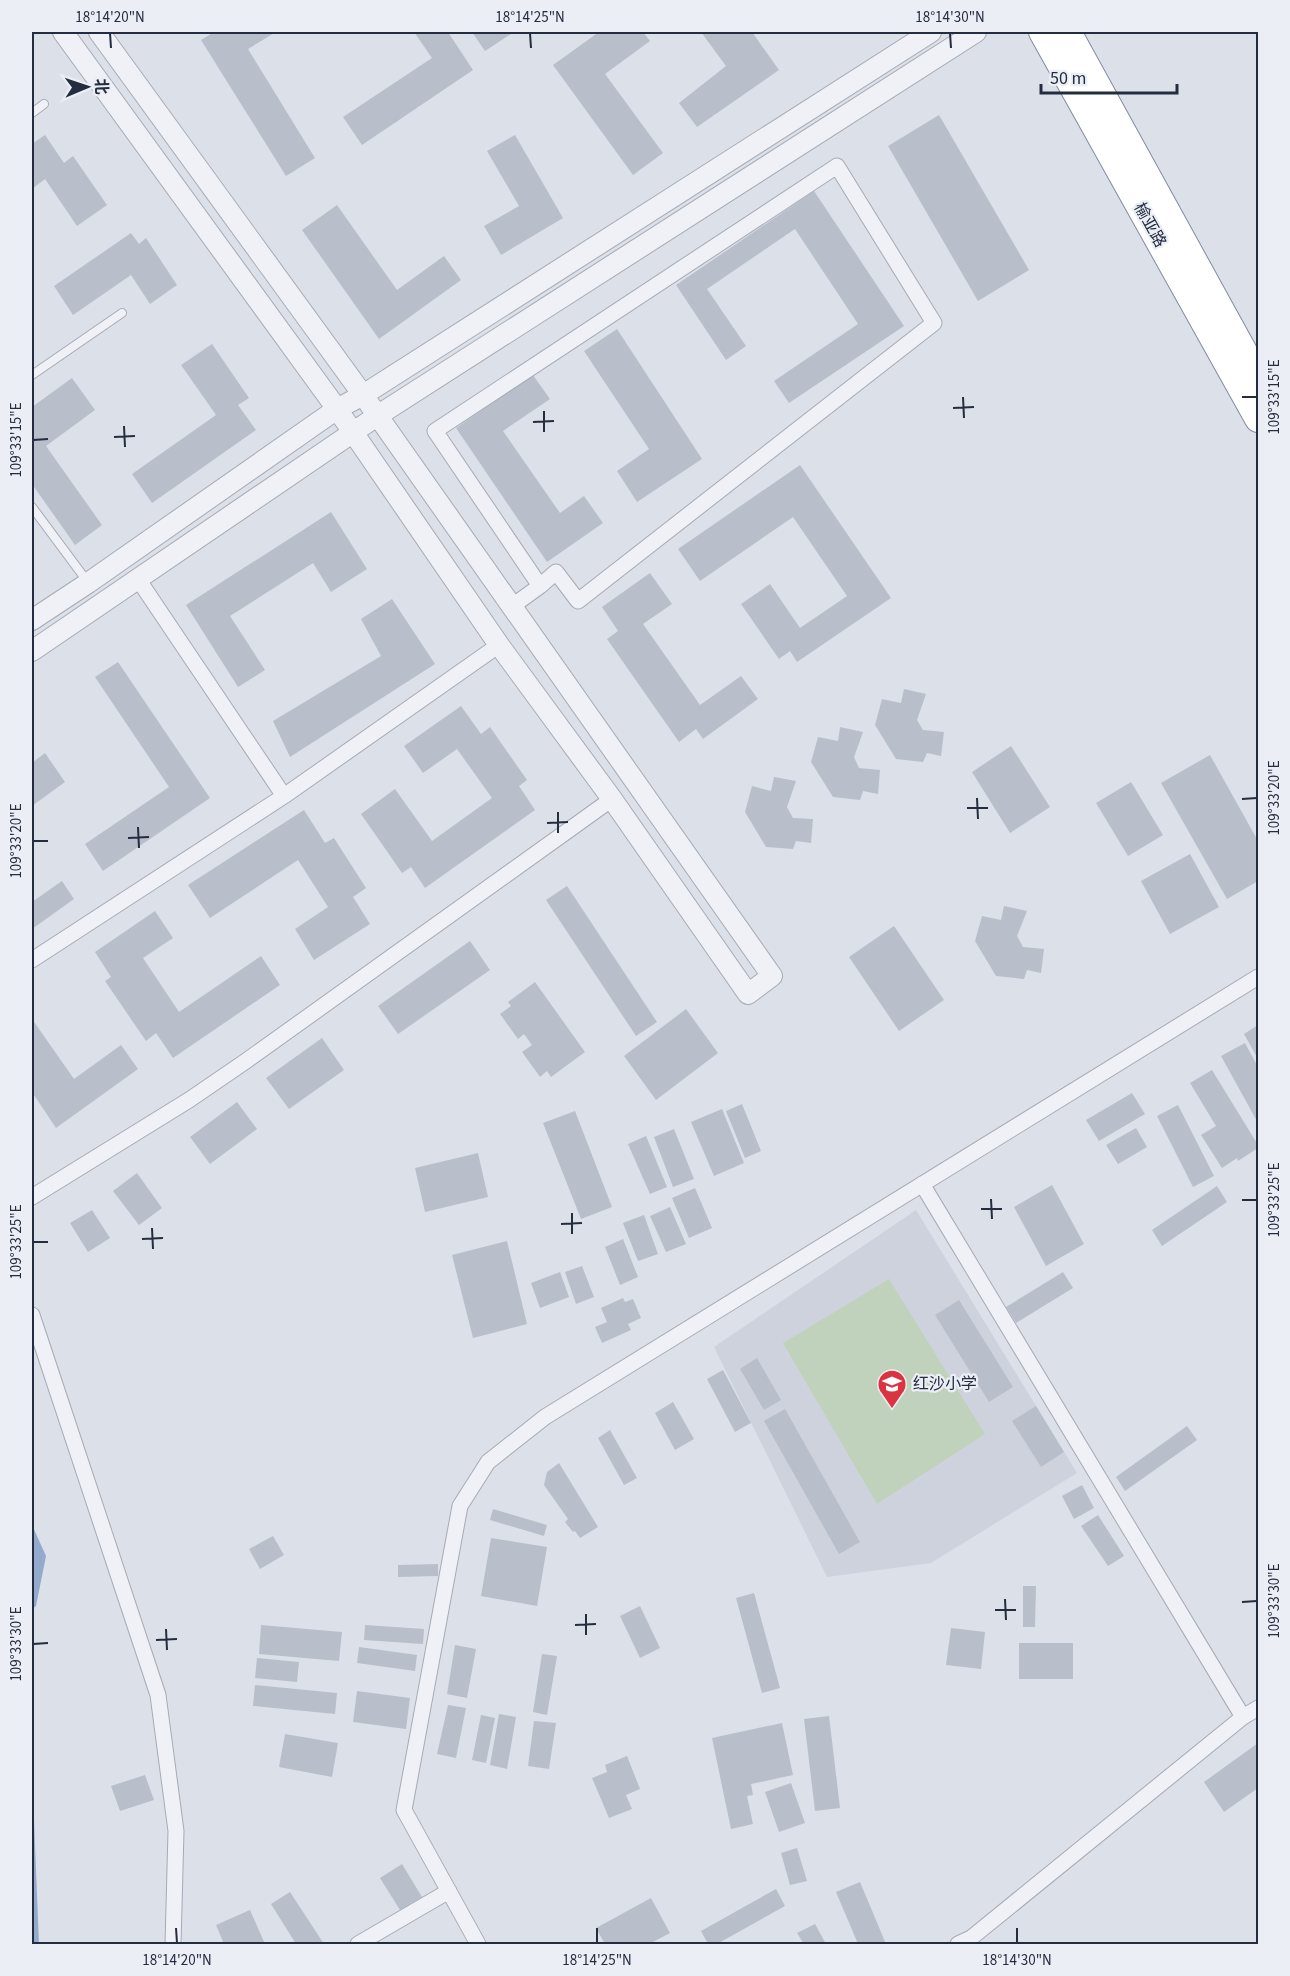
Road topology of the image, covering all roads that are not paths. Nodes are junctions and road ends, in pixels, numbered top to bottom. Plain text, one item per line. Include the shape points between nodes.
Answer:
1 (63, 32) edge
2 (99, 32) edge
3 (931, 32) edge
4 (976, 32) edge
5 (1042, 32) edge
6 (1068, 32) edge
7 (44, 104) dead end
8 (32, 113) edge
9 (122, 313) dead end
10 (32, 375) edge
11 (1258, 377) edge
12 (363, 395) junction
13 (337, 409) junction
14 (377, 417) junction
15 (1258, 419) edge
16 (353, 433) junction
17 (32, 507) edge
18 (138, 579) junction
19 (88, 583) junction
20 (540, 586) junction
21 (511, 607) junction
22 (32, 620) edge
23 (499, 645) junction
24 (32, 651) edge
25 (284, 796) junction
26 (612, 799) junction
27 (32, 960) edge
28 (1258, 976) edge
29 (922, 1184) junction
30 (32, 1197) edge
31 (32, 1315) edge
32 (1258, 1708) edge
33 (1243, 1717) junction
34 (449, 1891) junction
35 (173, 1944) edge
36 (358, 1944) edge
37 (478, 1944) edge
38 (958, 1944) edge

1 - 13 street
2 - 12 street
3 - 12 street
4 - 14 street
5 - 15 highway, 榆亚路
6 - 11 highway, 榆亚路
7 - 8 lane
9 - 10 lane
12 - 13 street
12 - 14 street
13 - 16 street
13 - 19 street
14 - 16 street
14 - 21 street
16 - 18 street
16 - 23 street
17 - 19 lane
18 - 24 street
18 - 25 street
19 - 22 street
20 - 20 street via 556,572 578,600 934,323 837,166 435,431
20 - 21 street
21 - 26 street via 772,976 748,994
23 - 25 street
23 - 26 street
25 - 27 street
26 - 30 street via 189,1100
28 - 29 street
29 - 33 street
29 - 34 street via 545,1417 488,1462 460,1506 404,1810
31 - 35 street via 158,1695 176,1831
32 - 33 street
33 - 38 street via 971,1938
34 - 36 street
34 - 37 street

